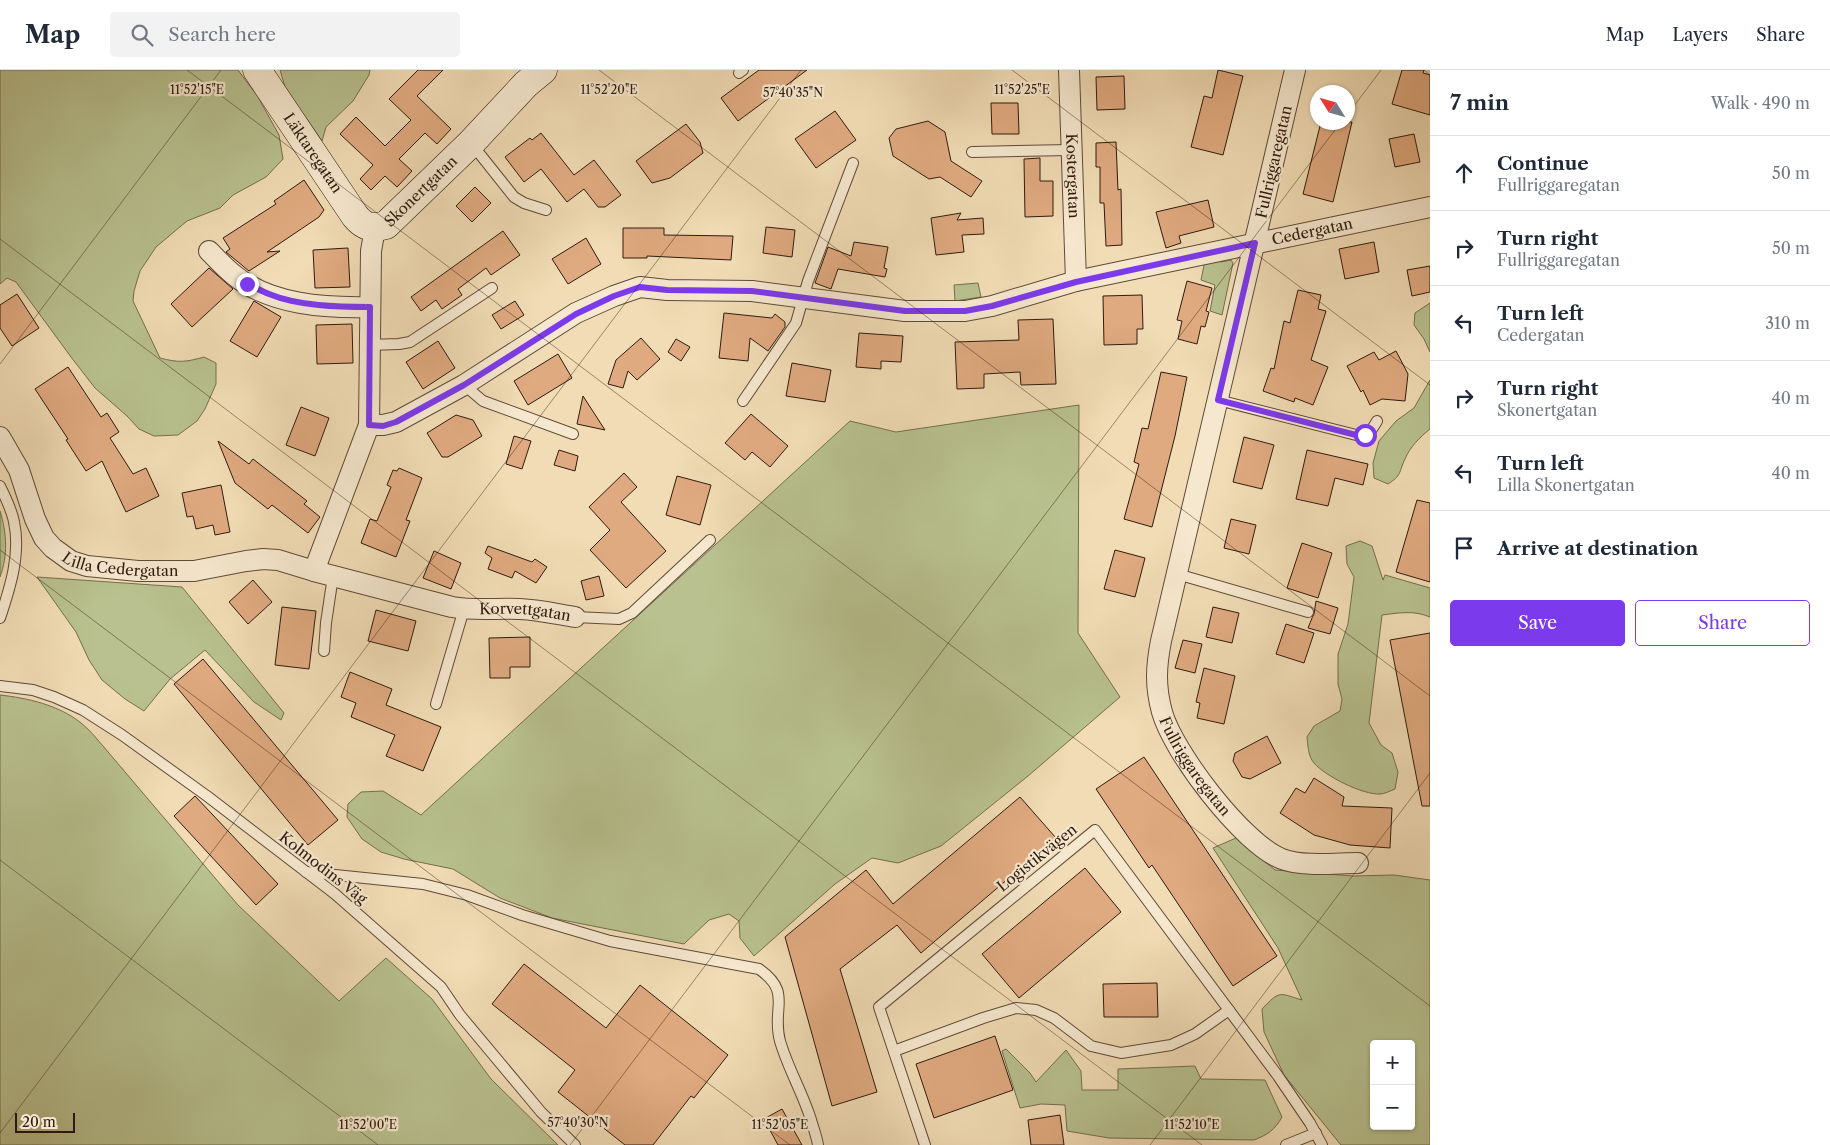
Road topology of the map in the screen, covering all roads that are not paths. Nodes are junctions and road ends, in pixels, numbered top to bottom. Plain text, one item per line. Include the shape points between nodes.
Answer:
1 (257, 70) edge
2 (543, 70) edge
3 (1069, 70) edge
4 (1295, 70) edge
5 (471, 142) junction
6 (1072, 150) junction
7 (972, 152) dead end
8 (853, 163) dead end
9 (1430, 207) edge
10 (546, 210) dead end
11 (375, 228) junction
12 (1255, 243) junction
13 (209, 251) dead end
14 (1076, 282) junction
15 (492, 288) dead end
16 (804, 298) junction
17 (370, 307) junction
18 (369, 345) junction
19 (464, 385) junction
20 (1218, 400) junction
21 (743, 401) dead end
22 (1376, 421) dead end
23 (369, 425) junction
24 (574, 434) dead end
25 (0, 437) edge
26 (0, 486) edge
27 (710, 540) dead end
28 (314, 572) junction
29 (1177, 574) junction
30 (333, 576) junction
31 (464, 609) junction
32 (1308, 612) dead end
33 (575, 617) joint
34 (0, 618) edge
35 (324, 651) dead end
36 (0, 686) edge
37 (436, 704) dead end
38 (1358, 863) dead end
39 (305, 872) junction
40 (1229, 1010) junction
41 (894, 1051) junction
42 (1316, 1134) junction
43 (575, 1145) edge
44 (818, 1145) edge
45 (925, 1145) edge
46 (1286, 1145) edge
47 (1322, 1145) edge

1 - 11 street, Läktaregatan via 354,216 362,225
2 - 5 street, Skonertgatan
3 - 6 street, Kostergatan
4 - 12 street, Fullriggaregatan
5 - 10 lane via 514,197
5 - 11 street, Skonertgatan via 386,225
6 - 7 lane
6 - 14 street, Kostergatan
8 - 16 lane
9 - 12 street, Cedergatan
11 - 17 street, Skonertgatan via 370,251
12 - 14 street, Cedergatan
12 - 20 street, Fullriggaregatan
13 - 17 street via 234,275 270,295 334,308
14 - 16 street, Cedergatan via 965,311 905,311
15 - 18 lane via 410,342
16 - 19 street, Cedergatan via 752,291 640,287 576,314
16 - 21 lane via 796,323
17 - 18 street, Skonertgatan
18 - 23 street, Skonertgatan
19 - 23 street, Cedergatan via 396,422 383,426
19 - 24 lane via 483,402
20 - 22 lane via 1360,436 1370,432
20 - 29 street, Fullriggaregatan
23 - 28 street, Skonertgatan
25 - 28 street, Lilla Cedergatan via 19,470 44,538 71,561 87,566 138,571 194,571 263,559 278,560
26 - 34 lane via 14,522 16,550 9,593
27 - 33 lane, Korvettgatan via 632,614 619,619
28 - 30 street, Korvettgatan
29 - 32 lane
29 - 38 street, Fullriggaregatan via 1159,648 1156,678 1162,713 1172,738 1226,814 1271,853 1288,861 1303,863
30 - 31 street, Korvettgatan
30 - 35 lane
31 - 33 street, Korvettgatan via 520,609
31 - 37 lane
36 - 39 lane, Kolmodins Väg via 33,690 83,710 207,796
39 - 43 lane, Kolmodins Väg via 335,894 441,987 460,1015 535,1105
39 - 44 lane via 423,884 610,941 759,969 778,989 780,1042 809,1111
40 - 41 lane via 1195,1034 1170,1045 1120,1053 1091,1046 1054,1018 1036,1010 1016,1008
40 - 41 lane, Logistikvägen via 1095,830 879,1007
40 - 42 lane, Logistikvägen
41 - 45 lane, Logistikvägen
42 - 46 lane
42 - 47 lane, Logistikvägen

